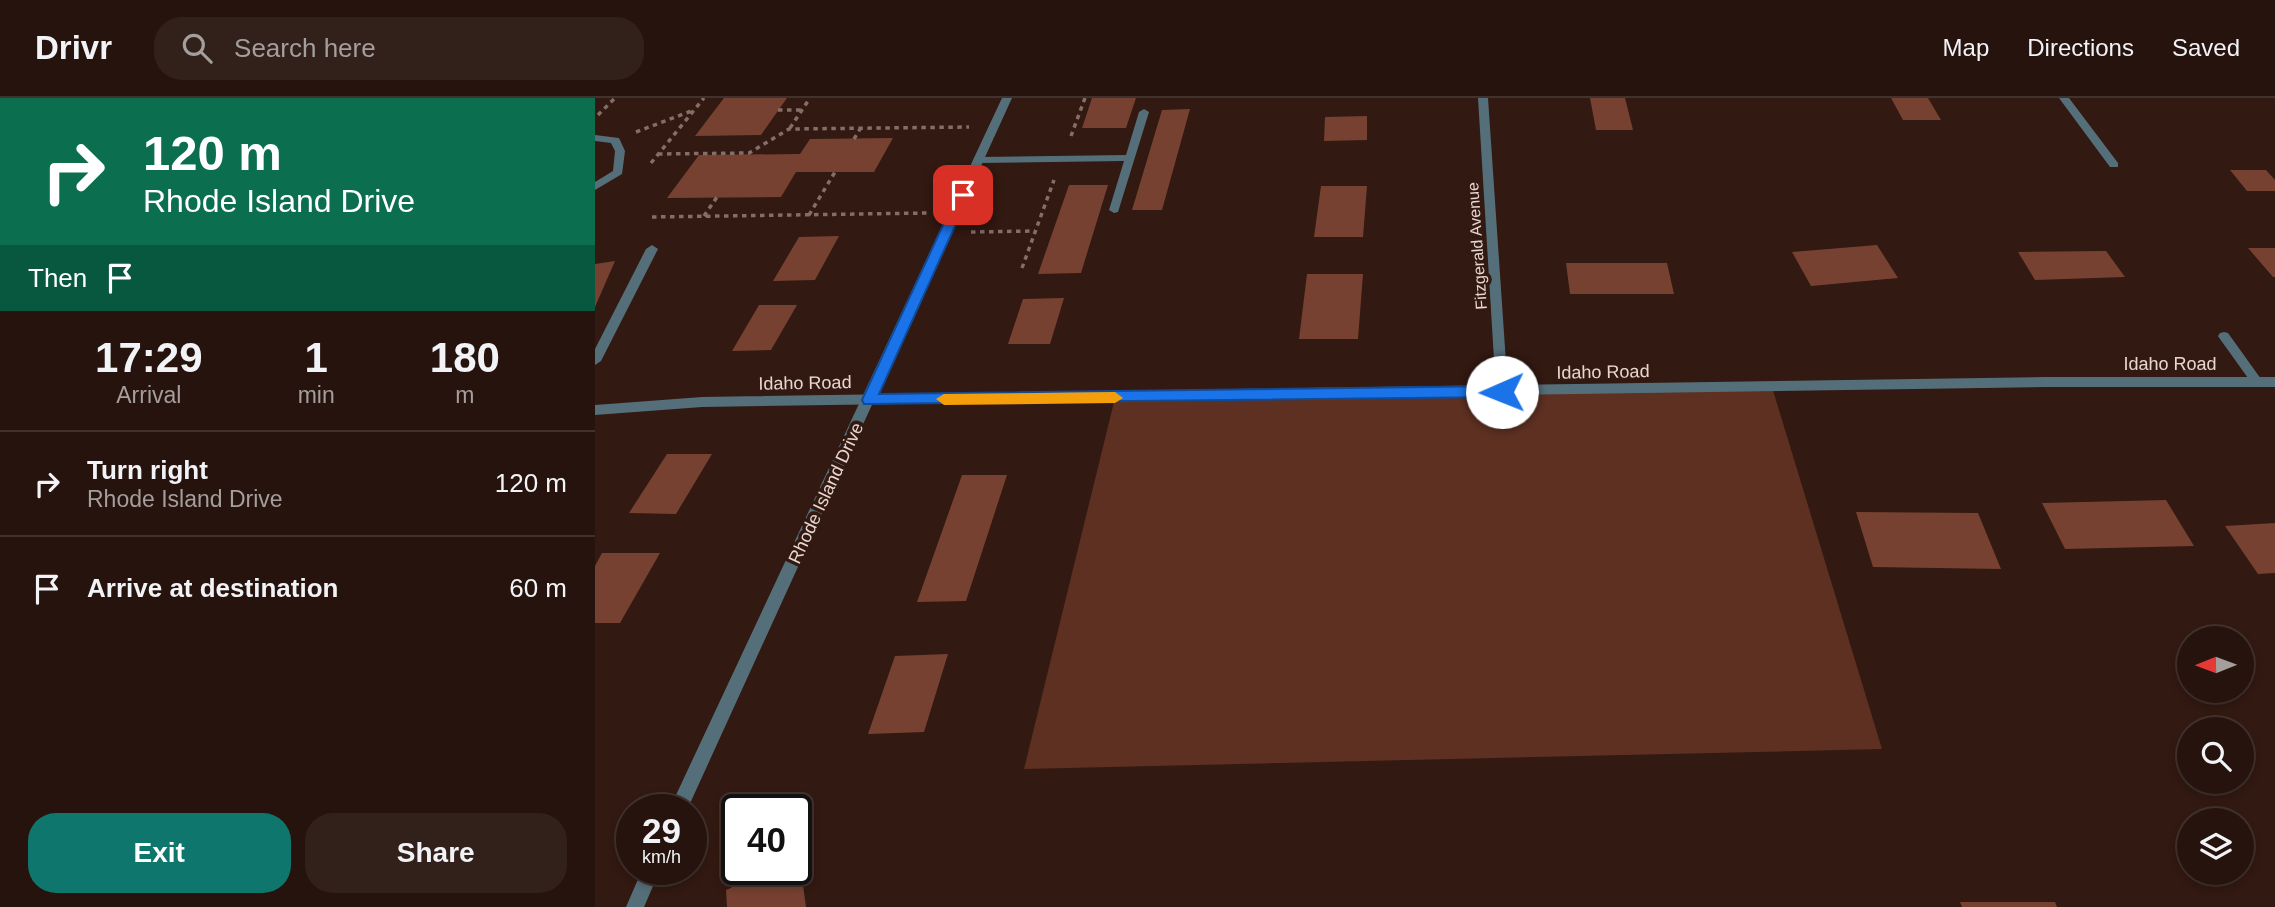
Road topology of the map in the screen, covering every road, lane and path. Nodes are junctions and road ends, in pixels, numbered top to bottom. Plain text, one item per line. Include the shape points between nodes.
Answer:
1 (615, 98) edge
2 (704, 98) edge
3 (810, 98) edge
4 (1007, 98) edge
5 (1483, 98) edge
6 (2064, 98) edge
7 (606, 107) dead end
8 (694, 110) junction
9 (778, 110) dead end
10 (802, 110) junction
11 (1144, 112) dead end
12 (994, 127) junction
13 (860, 128) junction
14 (789, 129) junction
15 (595, 138) edge
16 (854, 139) dead end
17 (615, 141) junction
18 (658, 154) junction
19 (1130, 158) junction
20 (979, 160) junction
21 (651, 163) dead end
22 (2114, 165) dead end
23 (835, 172) dead end
24 (595, 187) edge
25 (717, 197) dead end
26 (1114, 210) dead end
27 (955, 213) junction
28 (809, 215) junction
29 (704, 216) junction
30 (652, 217) dead end
31 (1035, 231) dead end
32 (946, 232) junction
33 (652, 248) dead end
34 (2224, 336) dead end
35 (595, 361) edge
36 (2257, 382) junction
37 (2275, 382) edge
38 (1502, 392) junction
39 (869, 400) junction
40 (595, 410) edge
41 (685, 794) edge
42 (645, 885) edge
43 (635, 907) edge

1 - 7 path
2 - 8 path
3 - 10 path
4 - 12 street, Rhode Island Drive
5 - 38 street, Fitzgerald Avenue
6 - 22 street
8 - 17 path
8 - 18 path
9 - 10 path
10 - 14 path
11 - 19 street
12 - 13 path
12 - 20 street, Rhode Island Drive
13 - 14 path
13 - 16 path
14 - 18 path via 748,154
15 - 17 street
17 - 24 street via 620,151 618,172
18 - 21 path
19 - 20 street
19 - 26 street
20 - 27 street, Rhode Island Drive
23 - 28 path
25 - 29 path
27 - 28 path
27 - 32 street, Rhode Island Drive
28 - 29 path
29 - 30 path
31 - 32 path
32 - 39 street, Rhode Island Drive
33 - 35 street
34 - 36 street
36 - 37 street, Idaho Road
36 - 38 street, Idaho Road
38 - 39 street, Idaho Road
39 - 40 street, Idaho Road via 702,402
39 - 41 street, Rhode Island Drive
42 - 43 street

